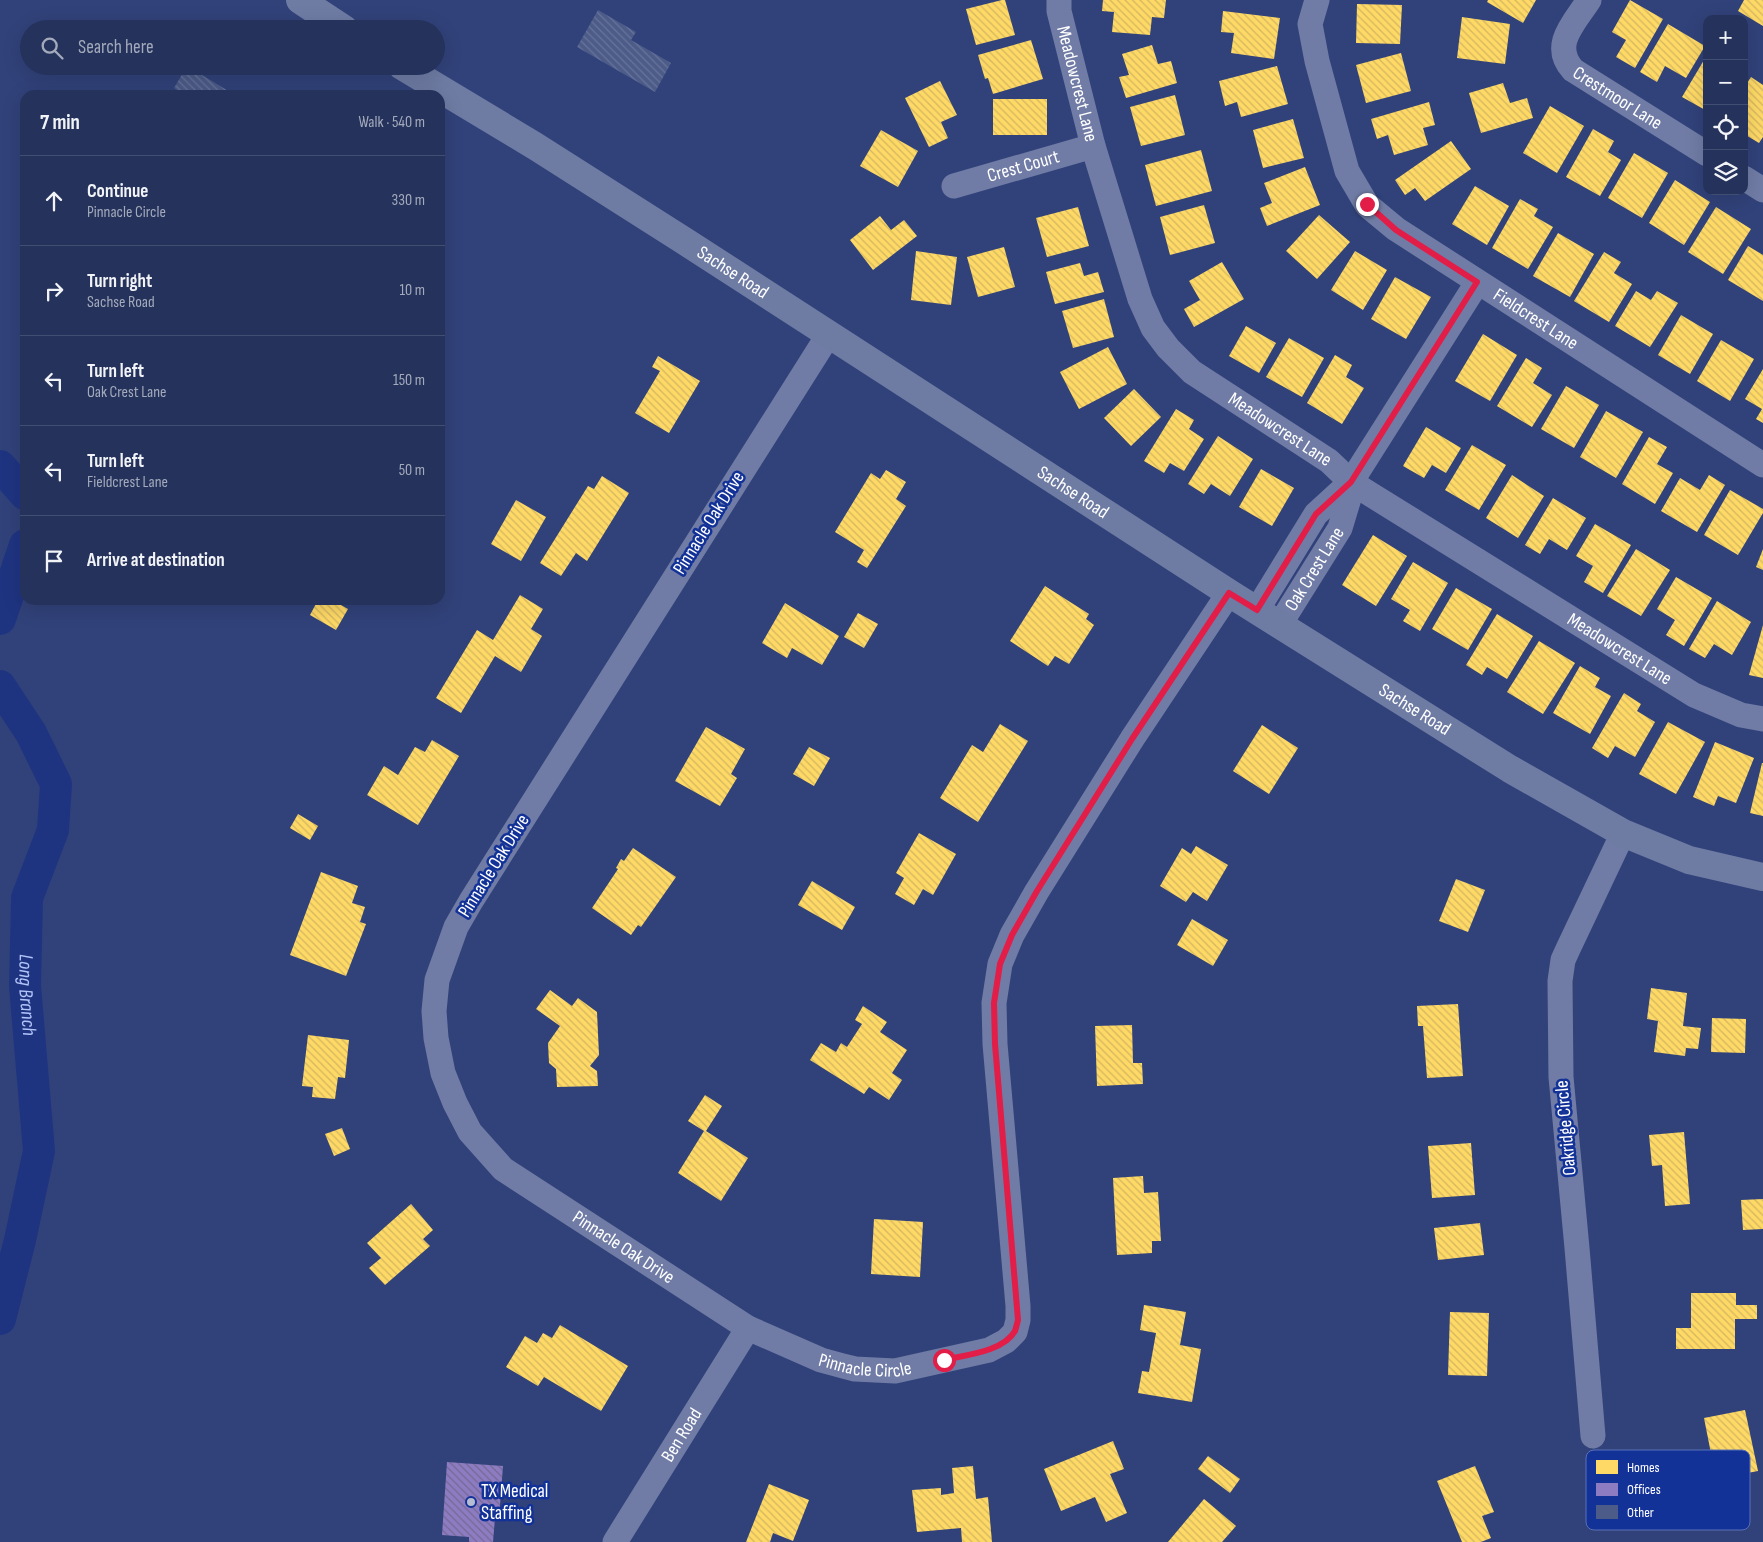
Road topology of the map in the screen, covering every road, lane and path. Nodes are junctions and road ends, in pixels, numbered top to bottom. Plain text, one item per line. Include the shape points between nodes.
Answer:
1 (300, 0) edge
2 (1059, 0) edge
3 (1317, 0) edge
4 (1589, 0) edge
5 (330, 20) edge
6 (417, 75) edge
7 (441, 90) edge
8 (445, 92) edge
9 (1093, 146) junction
10 (1703, 151) edge
11 (1748, 181) edge
12 (954, 186) dead end
13 (1763, 190) edge
14 (1477, 282) junction
15 (828, 334) junction
16 (1763, 465) edge
17 (1351, 482) junction
18 (1229, 593) junction
19 (1257, 610) junction
20 (1280, 624) junction
21 (1763, 719) edge
22 (1622, 833) junction
23 (1763, 877) edge
24 (748, 1328) junction
25 (1592, 1436) dead end
26 (615, 1542) edge

1 - 5 main road
2 - 9 street, Meadowcrest Lane
3 - 14 street, Fieldcrest Lane via 1310,24 1316,61 1347,171 1367,204 1396,230
4 - 10 street, Crestmoor Lane via 1565,37 1563,55 1568,64
6 - 7 main road, Sachse Road
8 - 15 main road, Sachse Road
9 - 12 street, Crest Court
9 - 17 street, Meadowcrest Lane via 1140,299 1158,335 1192,372 1329,461
11 - 13 street
14 - 16 street, Fieldcrest Lane
14 - 17 street, Oak Crest Lane
15 - 18 main road, Sachse Road
15 - 24 street, Pinnacle Oak Drive via 471,901 456,927 438,980 434,1011 443,1073 455,1103 470,1132 503,1169
17 - 19 street, Oak Crest Lane via 1316,514
17 - 20 street, Oak Crest Lane via 1340,528
17 - 21 street, Meadowcrest Lane via 1694,695 1741,715
18 - 19 main road, Sachse Road
18 - 24 street, Pinnacle Circle via 1037,891 1000,964 994,1003 995,1036 1018,1306 1014,1332 1006,1341 989,1350 895,1371 855,1369 821,1360
19 - 20 main road, Sachse Road
20 - 22 main road, Sachse Road via 1510,769
22 - 23 main road, Sachse Road via 1689,860
22 - 25 street, Oakridge Circle via 1563,960 1560,981 1561,1077
24 - 26 street, Ben Road

